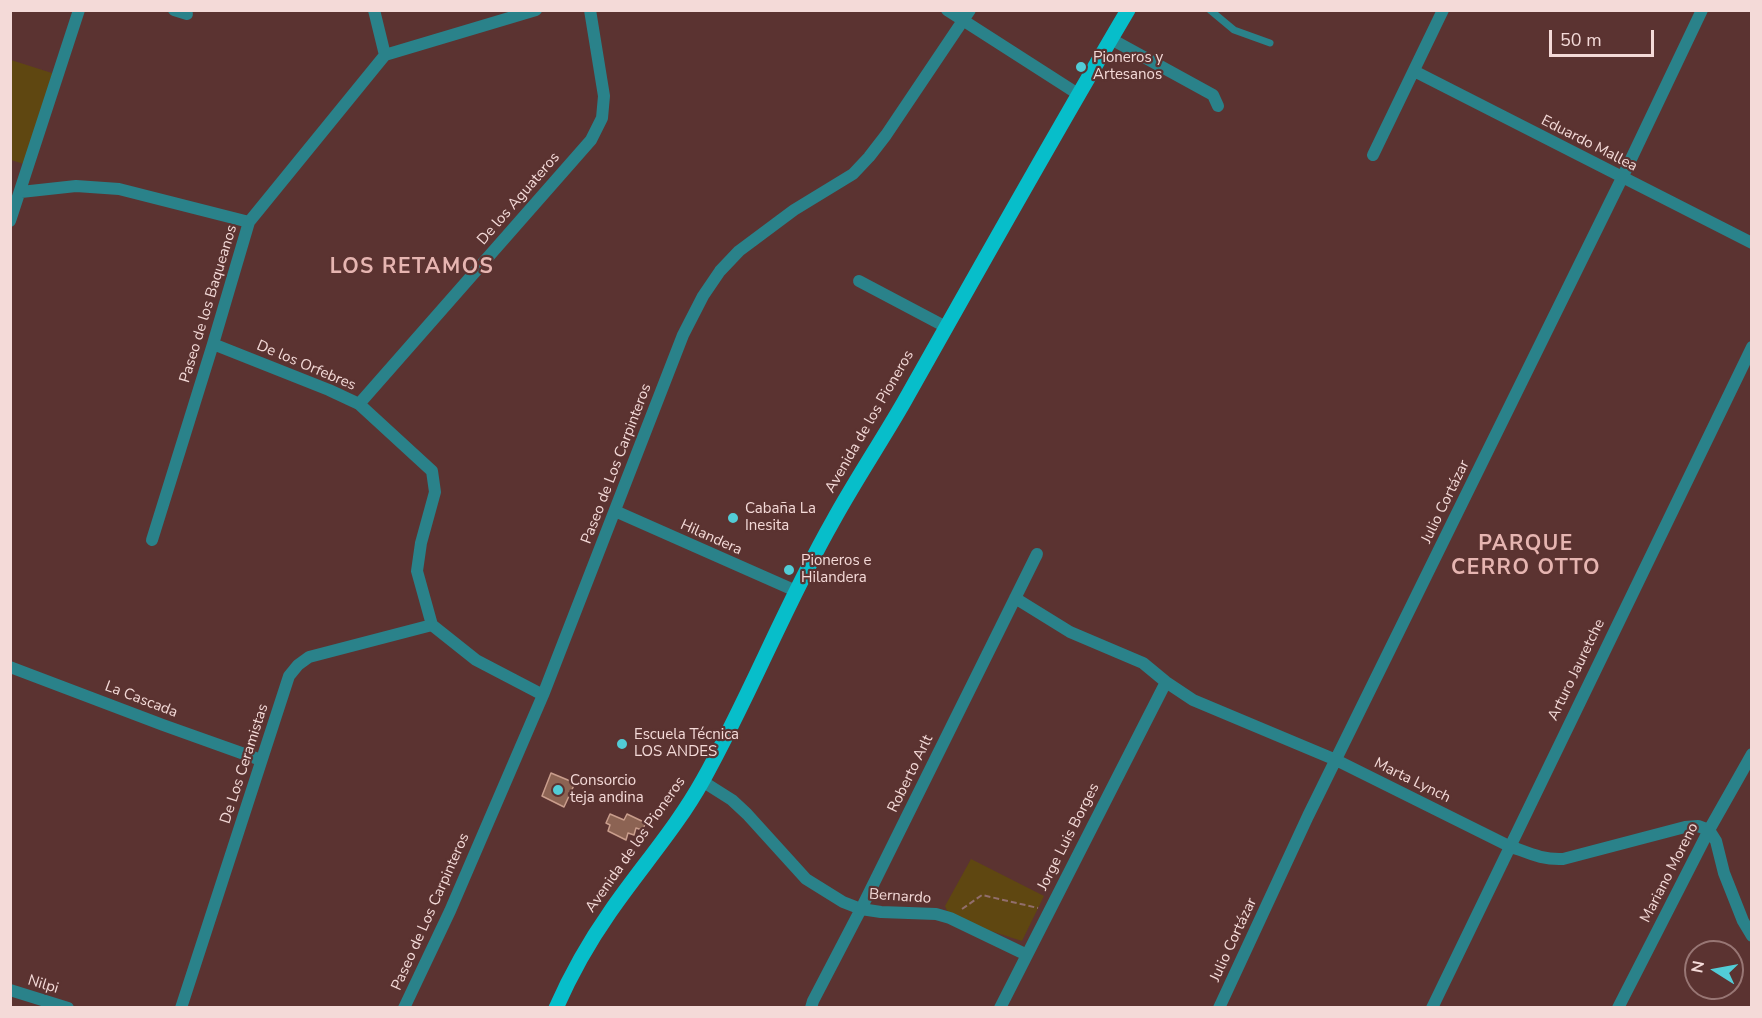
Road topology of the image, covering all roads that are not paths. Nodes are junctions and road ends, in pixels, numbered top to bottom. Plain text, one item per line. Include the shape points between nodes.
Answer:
1 (79, 10) edge
2 (174, 10) edge
3 (374, 10) edge
4 (536, 10) edge
5 (590, 10) edge
6 (947, 10) edge
7 (1128, 10) edge
8 (1210, 10) edge
9 (1443, 10) edge
10 (1702, 10) edge
11 (187, 14) dead end
12 (967, 16) edge
13 (1111, 39) junction
14 (1270, 43) dead end
15 (385, 55) junction
16 (1414, 71) junction
17 (1078, 94) junction
18 (1218, 106) dead end
19 (1372, 156) dead end
20 (1622, 178) junction
21 (21, 192) junction
22 (10, 222) edge
23 (249, 222) junction
24 (1752, 243) edge
25 (859, 281) dead end
26 (946, 327) junction
27 (213, 344) junction
28 (1752, 347) edge
29 (359, 404) junction
30 (615, 511) junction
31 (152, 540) dead end
32 (1037, 554) dead end
33 (796, 591) junction
34 (1015, 598) junction
35 (432, 625) junction
36 (10, 667) edge
37 (1166, 682) junction
38 (543, 695) junction
39 (1752, 754) edge
40 (261, 760) junction
41 (1336, 760) junction
42 (702, 781) junction
43 (1709, 830) junction
44 (1509, 846) junction
45 (861, 909) junction
46 (1752, 936) edge
47 (1027, 955) junction
48 (10, 990) edge
49 (68, 1008) edge
50 (181, 1008) edge
51 (404, 1008) edge
52 (556, 1008) edge
53 (812, 1008) edge
54 (1000, 1008) edge
55 (1220, 1008) edge
56 (1432, 1008) edge
57 (1618, 1008) edge

1 - 21 street
2 - 11 street
3 - 15 street
4 - 15 street
5 - 29 street, De los Aguateros via 604,96 602,118 591,140
6 - 12 street
7 - 13 main road, Avenida de los Pioneros
8 - 14 lane via 1234,30
9 - 16 street
10 - 20 street, Julio Cortázar
12 - 17 street
12 - 30 street, Paseo de Los Carpinteros via 886,135 853,174 794,210 739,251 720,271 683,335
13 - 17 main road, Avenida de los Pioneros
13 - 18 street via 1213,94
15 - 23 street, Paseo de los Baqueanos
16 - 19 street
16 - 20 street, Eduardo Mallea
17 - 26 main road, Avenida de los Pioneros
20 - 24 street, Eduardo Mallea
20 - 41 street, Julio Cortázar
21 - 22 street
21 - 23 street via 76,186 119,189
23 - 27 street, Paseo de los Baqueanos
25 - 26 street
26 - 33 main road, Avenida de los Pioneros
27 - 29 street, De los Orfebres
27 - 31 street, Paseo de los Baqueanos
28 - 44 street, Arturo Jauretche
29 - 35 street, De los Orfebres via 432,471 435,492 420,543 417,571
30 - 33 street, Hilandera
30 - 38 street, Paseo de Los Carpinteros
32 - 34 street, Roberto Arlt
33 - 42 main road, Avenida de los Pioneros
34 - 37 street, Marta Lynch via 1070,632 1143,663
34 - 45 street, Roberto Arlt
35 - 38 street via 476,660
35 - 40 street, De Los Ceramistas via 309,657 298,665 289,676
36 - 40 street, La Cascada
37 - 41 street, Marta Lynch via 1193,700
37 - 47 street, Jorge Luis Borges
38 - 51 street, Paseo de Los Carpinteros
39 - 43 street, Mariano Moreno
40 - 50 street, De Los Ceramistas
41 - 44 street, Marta Lynch
41 - 55 street, Julio Cortázar
42 - 45 street, Bernardo via 747,814 806,879
42 - 52 main road, Avenida de los Pioneros via 611,910
43 - 44 street, Marta Lynch via 1685,827 1563,859 1548,860
43 - 46 street
43 - 57 street, Mariano Moreno
44 - 56 street, Arturo Jauretche
45 - 47 street, Bernardo via 936,914
45 - 53 street, Roberto Arlt
47 - 54 street, Jorge Luis Borges
48 - 49 street, Nilpi

